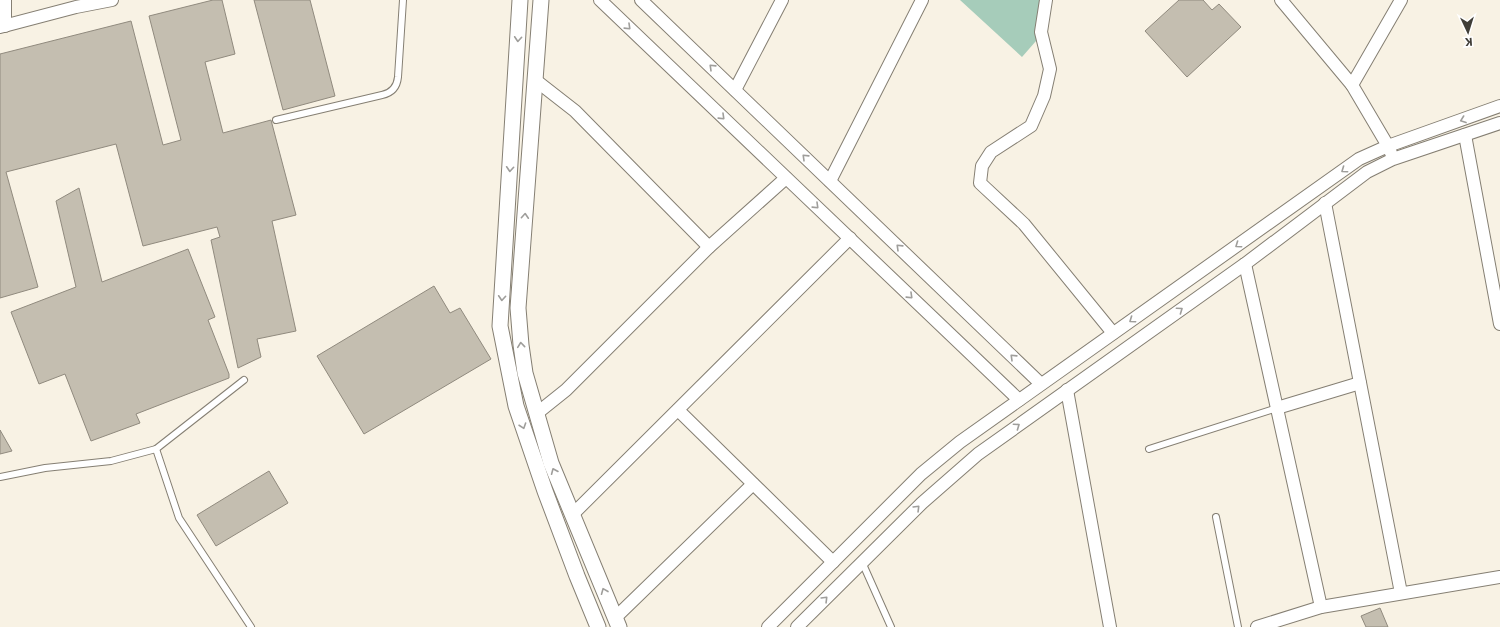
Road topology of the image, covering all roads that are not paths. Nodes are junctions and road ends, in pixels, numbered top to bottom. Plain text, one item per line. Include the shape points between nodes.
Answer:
1 (4, 0) edge
2 (112, 0) edge
3 (403, 0) edge
4 (520, 0) edge
5 (541, 0) edge
6 (600, 0) edge
7 (642, 0) edge
8 (782, 0) edge
9 (922, 0) edge
10 (1046, 0) edge
11 (1281, 0) edge
12 (1401, 0) edge
13 (3, 26) edge
14 (534, 79) junction
15 (1352, 85) junction
16 (735, 90) junction
17 (1500, 106) edge
18 (276, 120) dead end
19 (1500, 123) edge
20 (1466, 135) junction
21 (1388, 146) junction
22 (1393, 159) junction
23 (786, 178) junction
24 (830, 181) junction
25 (1325, 203) junction
26 (850, 238) junction
27 (709, 247) junction
28 (1245, 264) junction
29 (1500, 324) edge
30 (1113, 333) junction
31 (244, 380) dead end
32 (1360, 383) junction
33 (1041, 384) junction
34 (1067, 390) junction
35 (1019, 400) junction
36 (1277, 408) junction
37 (678, 410) junction
38 (536, 414) junction
39 (156, 449) junction
40 (1149, 449) dead end
41 (0, 477) edge
42 (753, 484) junction
43 (572, 515) junction
44 (1216, 517) dead end
45 (833, 562) junction
46 (862, 562) junction
47 (1500, 577) edge
48 (1401, 593) junction
49 (1322, 608) junction
50 (617, 622) edge
51 (251, 627) edge
52 (598, 627) edge
53 (768, 627) edge
54 (797, 627) edge
55 (891, 627) edge
56 (1110, 627) edge
57 (1238, 627) edge
58 (1257, 627) edge

1 - 13 street
2 - 13 street
3 - 18 lane via 398,77 393,90 382,95
4 -> 52 street via 500,326 516,406 545,491
5 - 14 street
6 -> 23 street
16 -> 7 street
8 - 16 street
9 - 24 street
10 - 30 street via 1041,32 1050,69 1044,96 1031,126 991,152 982,166 980,183 1024,224
11 - 15 street
12 - 15 street
14 - 27 street via 575,111
38 -> 14 street via 520,345 518,308
15 - 21 street
24 -> 16 street
17 -> 21 street
19 - 20 street
20 - 22 street
20 - 29 street
21 - 22 street
21 -> 30 street via 1359,159
22 - 25 street via 1367,172
23 -> 26 street
23 - 27 street
33 -> 24 street
25 - 28 street
25 - 32 street
26 -> 35 street
26 - 37 street
27 - 38 street via 566,390
34 -> 28 street
28 - 36 street
30 - 33 street
31 - 39 lane
32 - 36 street
32 - 48 street
33 - 35 street
46 -> 34 street via 922,503 978,454
34 - 56 street
35 - 45 street via 960,442 921,474
36 - 40 lane
36 - 49 street
37 - 42 street
37 - 43 street
43 -> 38 street via 551,463
39 - 41 lane via 111,461 45,468
39 - 51 lane via 179,518
42 - 45 street
42 - 50 street
50 -> 43 street
44 - 57 lane
45 - 53 street
54 -> 46 street
46 - 55 lane
47 - 48 street
48 - 49 street
49 - 58 street

